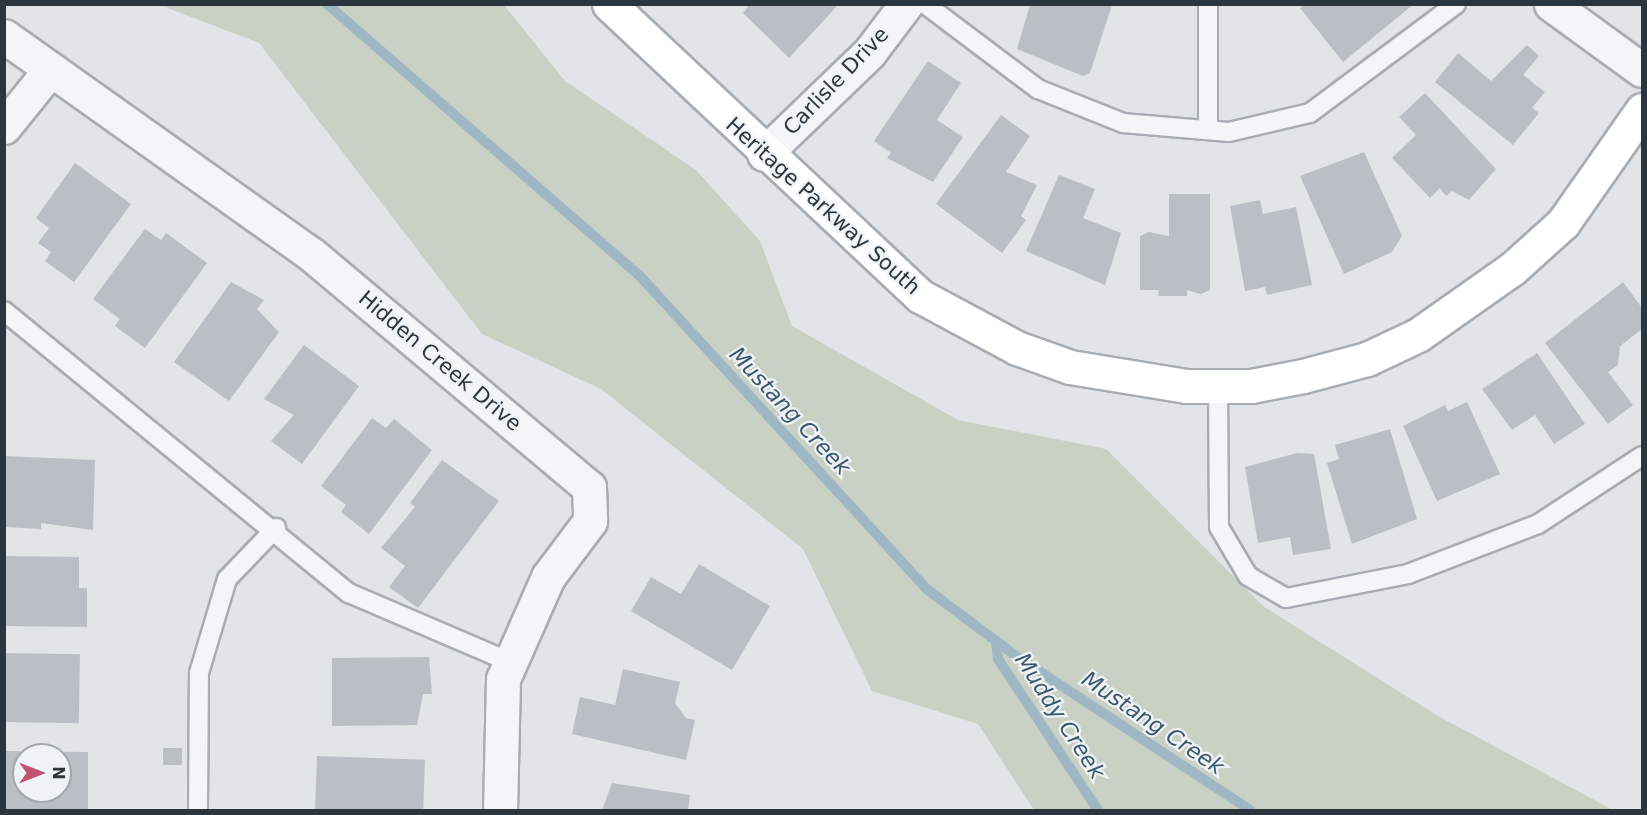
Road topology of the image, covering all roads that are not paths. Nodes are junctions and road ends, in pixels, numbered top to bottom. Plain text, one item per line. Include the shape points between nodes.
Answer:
1 (609, 4) edge
2 (906, 4) edge
3 (925, 4) edge
4 (1208, 4) edge
5 (1456, 4) edge
6 (1551, 4) edge
7 (4, 36) edge
8 (50, 70) junction
9 (1642, 70) edge
10 (1642, 110) edge
11 (4, 127) edge
12 (1208, 129) junction
13 (764, 154) junction
14 (4, 311) edge
15 (1218, 386) junction
16 (1642, 456) edge
17 (276, 528) junction
18 (510, 662) junction
19 (198, 810) edge
20 (500, 810) edge

1 - 13 street, Heritage Parkway South
2 - 13 street, Carlisle Drive via 869,53
3 - 12 lane via 1038,89 1123,123
4 - 12 lane
5 - 12 lane via 1310,113 1229,132
6 - 9 street
7 - 8 street, Hidden Creek Drive
8 - 11 street
8 - 18 street, Hidden Creek Drive via 311,254 589,487 590,521 548,577
10 - 15 street, Heritage Parkway South via 1563,223 1512,269 1418,335 1366,359 1303,376
13 - 15 street, Heritage Parkway South via 920,296 1017,348 1070,367 1186,386
14 - 17 lane
15 - 16 lane via 1219,527 1248,576 1286,598 1408,574 1538,524
17 - 18 lane via 349,593
17 - 19 lane via 227,579 199,673
18 - 20 street, Hidden Creek Drive via 504,679

